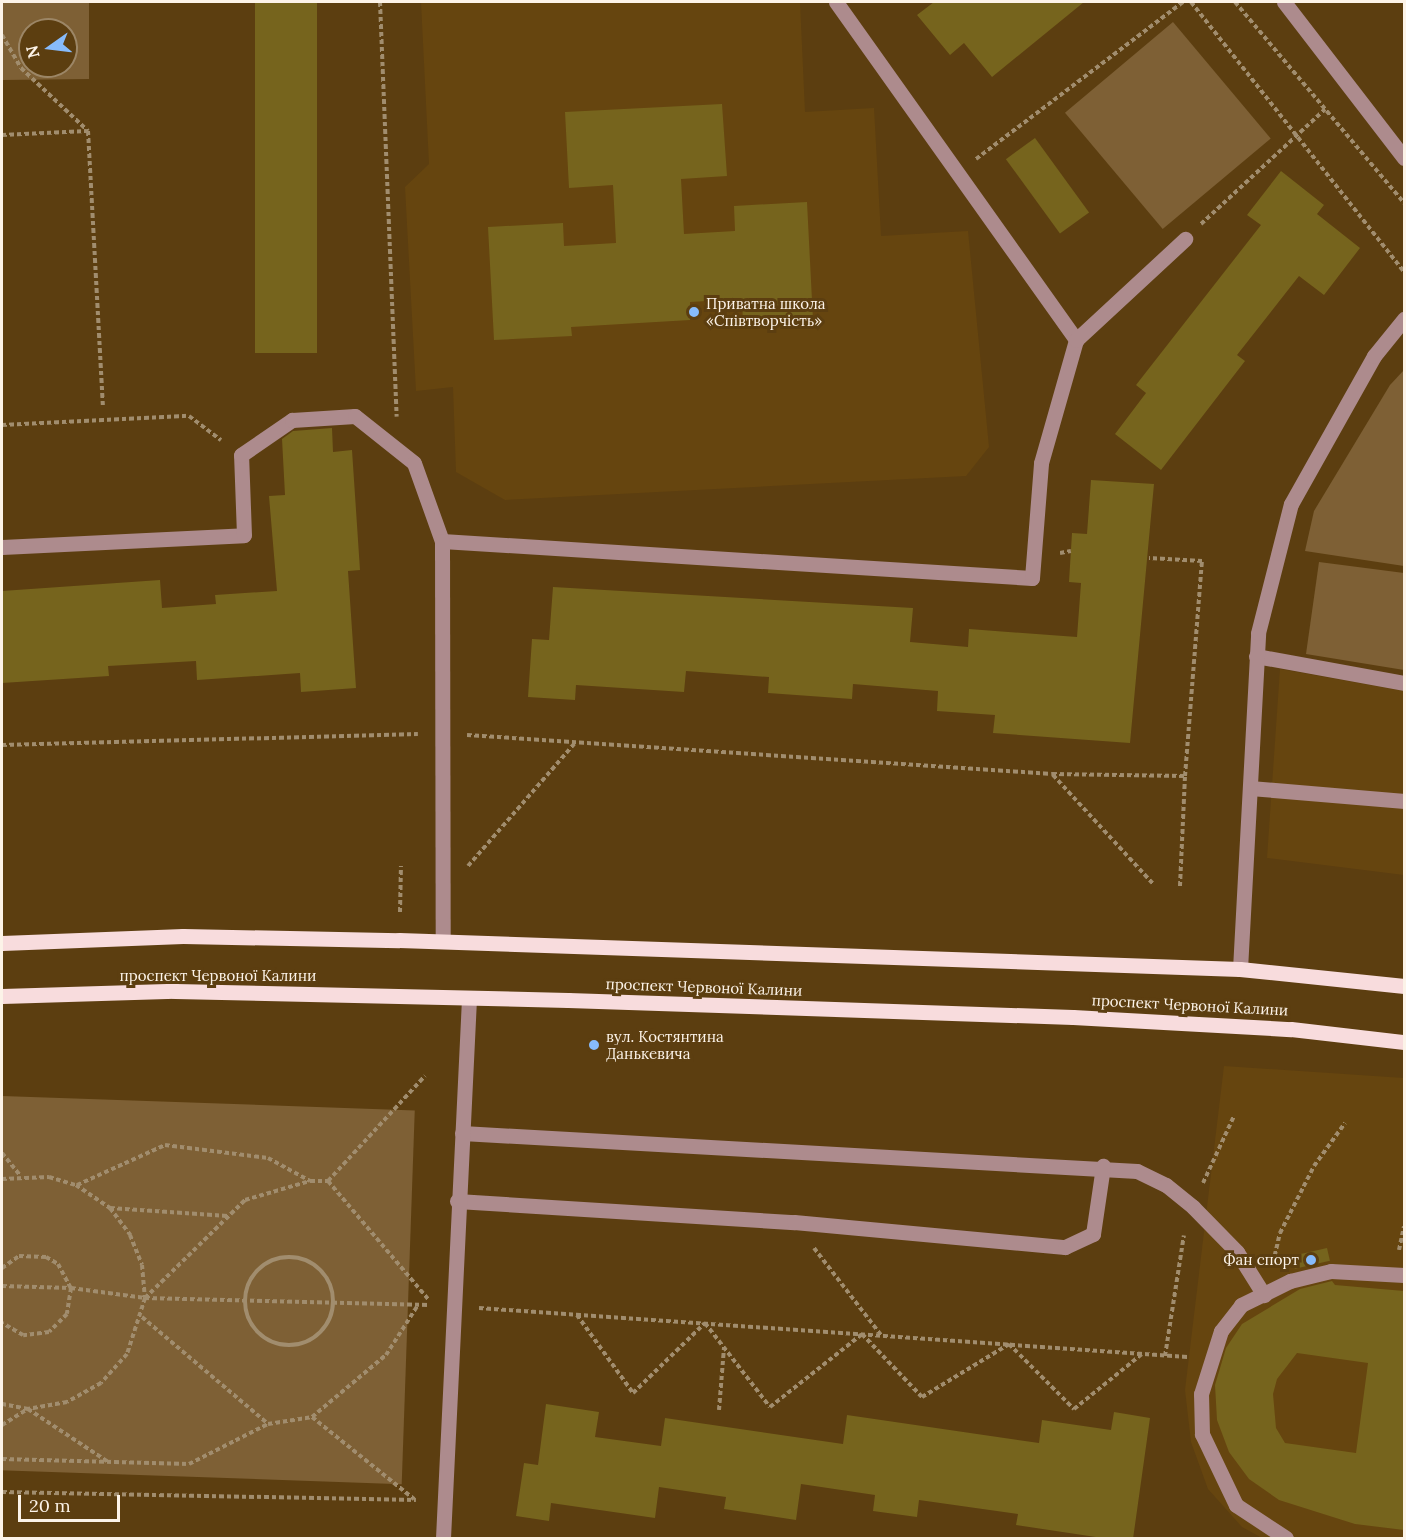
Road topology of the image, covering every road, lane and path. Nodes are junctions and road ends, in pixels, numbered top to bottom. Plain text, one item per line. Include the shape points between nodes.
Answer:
1 (380, 2) edge
2 (1183, 2) edge
3 (1191, 2) edge
4 (1235, 2) edge
5 (1284, 2) edge
6 (843, 4) edge
7 (2, 35) edge
8 (1325, 109) junction
9 (88, 131) junction
10 (1296, 134) junction
11 (2, 135) edge
12 (1404, 158) edge
13 (957, 173) junction
14 (1404, 203) edge
15 (1185, 238) joint
16 (1404, 272) edge
17 (1404, 319) edge
18 (1076, 340) junction
19 (103, 406) dead end
20 (2, 425) edge
21 (398, 451) junction
22 (241, 455) junction
23 (441, 541) junction
24 (2, 547) edge
25 (1149, 558) dead end
26 (1256, 656) junction
27 (1404, 683) edge
28 (442, 733) junction
29 (575, 742) junction
30 (2, 745) edge
31 (1052, 774) junction
32 (1185, 777) junction
33 (1250, 788) junction
34 (1404, 801) edge
35 (401, 866) dead end
36 (468, 867) dead end
37 (1154, 885) dead end
38 (1180, 886) dead end
39 (400, 912) dead end
40 (443, 941) junction
41 (2, 943) edge
42 (1240, 969) junction
43 (1404, 986) edge
44 (2, 996) edge
45 (469, 999) junction
46 (1404, 1041) edge
47 (425, 1076) dead end
48 (1345, 1123) dead end
49 (462, 1134) junction
50 (2, 1153) edge
51 (1103, 1166) junction
52 (20, 1175) junction
53 (2, 1179) edge
54 (310, 1181) junction
55 (328, 1182) junction
56 (76, 1185) junction
57 (457, 1201) junction
58 (110, 1208) junction
59 (228, 1216) junction
60 (794, 1222) junction
61 (2, 1268) edge
62 (1404, 1275) edge
63 (2, 1286) edge
64 (71, 1288) junction
65 (1264, 1295) junction
66 (145, 1298) junction
67 (245, 1301) junction
68 (333, 1303) junction
69 (419, 1305) junction
70 (451, 1306) junction
71 (577, 1314) junction
72 (142, 1317) junction
73 (2, 1323) edge
74 (705, 1323) junction
75 (861, 1334) junction
76 (882, 1335) junction
77 (1009, 1344) junction
78 (724, 1347) junction
79 (1143, 1354) junction
80 (1180, 1356) dead end
81 (2, 1404) edge
82 (28, 1409) junction
83 (719, 1410) dead end
84 (312, 1417) junction
85 (268, 1424) junction
86 (2, 1425) edge
87 (2, 1459) edge
88 (108, 1462) junction
89 (2, 1492) edge
90 (416, 1500) junction
91 (443, 1531) edge
92 (1286, 1539) edge

1 - 21 path
2 - 13 path
3 - 10 path
4 - 8 path
5 - 12 street
6 - 13 street
7 - 9 path via 21,69
8 - 10 path
8 - 14 path
9 - 11 path
9 - 19 path
10 - 15 path
10 - 16 path
13 - 18 street
15 - 18 street
17 - 26 street via 1374,356 1292,504 1258,633
18 - 23 street via 1041,464 1032,578
20 - 22 path via 189,416
21 - 22 street via 355,416 292,420
21 - 23 street via 414,463
22 - 24 street via 244,535
23 - 28 street
25 - 32 path via 1202,561
26 - 27 street
26 - 33 street
28 - 29 path
28 - 30 path
28 - 40 street
29 - 31 path
29 - 36 path
31 - 32 path
31 - 37 path
32 - 38 path
33 - 34 street
33 - 42 street
35 - 39 path
40 - 41 main road via 183,936
40 - 42 main road
42 - 43 main road
44 - 45 main road, проспект Червоної Калини via 175,991
45 - 46 main road, проспект Червоної Калини via 1073,1017 1290,1029
45 - 49 street
47 - 55 path
48 - 65 path via 1314,1166 1280,1233
49 - 51 street
49 - 57 street
50 - 52 path
51 - 60 street via 1093,1234 1065,1247
51 - 65 street via 1137,1171 1166,1185 1237,1252
52 - 53 path
52 - 56 path
54 - 55 path
54 - 56 path via 268,1158 165,1145
54 - 59 path via 245,1200
55 - 69 path via 433,1305
56 - 58 path
57 - 60 street
57 - 70 street
58 - 59 path
58 - 66 path via 130,1234
59 - 66 path
60 - 76 path
61 - 64 path via 19,1256 46,1257 58,1264
62 - 65 street via 1331,1271 1290,1281
63 - 64 path
64 - 66 path
64 - 73 path via 67,1314 49,1332 23,1335
65 - 92 street via 1241,1305 1221,1331 1201,1394 1202,1434 1236,1505
66 - 67 path
66 - 72 path
67 - 68 path
67 - 68 path via 254,1329 280,1345 295,1345 316,1336 329,1318
67 - 68 path via 253,1275 270,1262 290,1257 315,1266 331,1289
68 - 69 path
69 - 84 path via 386,1355
70 - 71 path
70 - 91 street
71 - 74 path
71 - 74 path via 633,1393
72 - 82 path via 127,1354 101,1383 67,1402
72 - 85 path
74 - 75 path
74 - 78 path
75 - 76 path
75 - 77 path via 922,1396
75 - 78 path via 770,1407
76 - 77 path
77 - 79 path
77 - 79 path via 1074,1409
78 - 83 path
79 - 80 path
81 - 82 path
82 - 86 path
82 - 88 path
84 - 85 path
84 - 90 path
85 - 88 path via 189,1464
87 - 88 path
89 - 90 path
90 - 91 path

